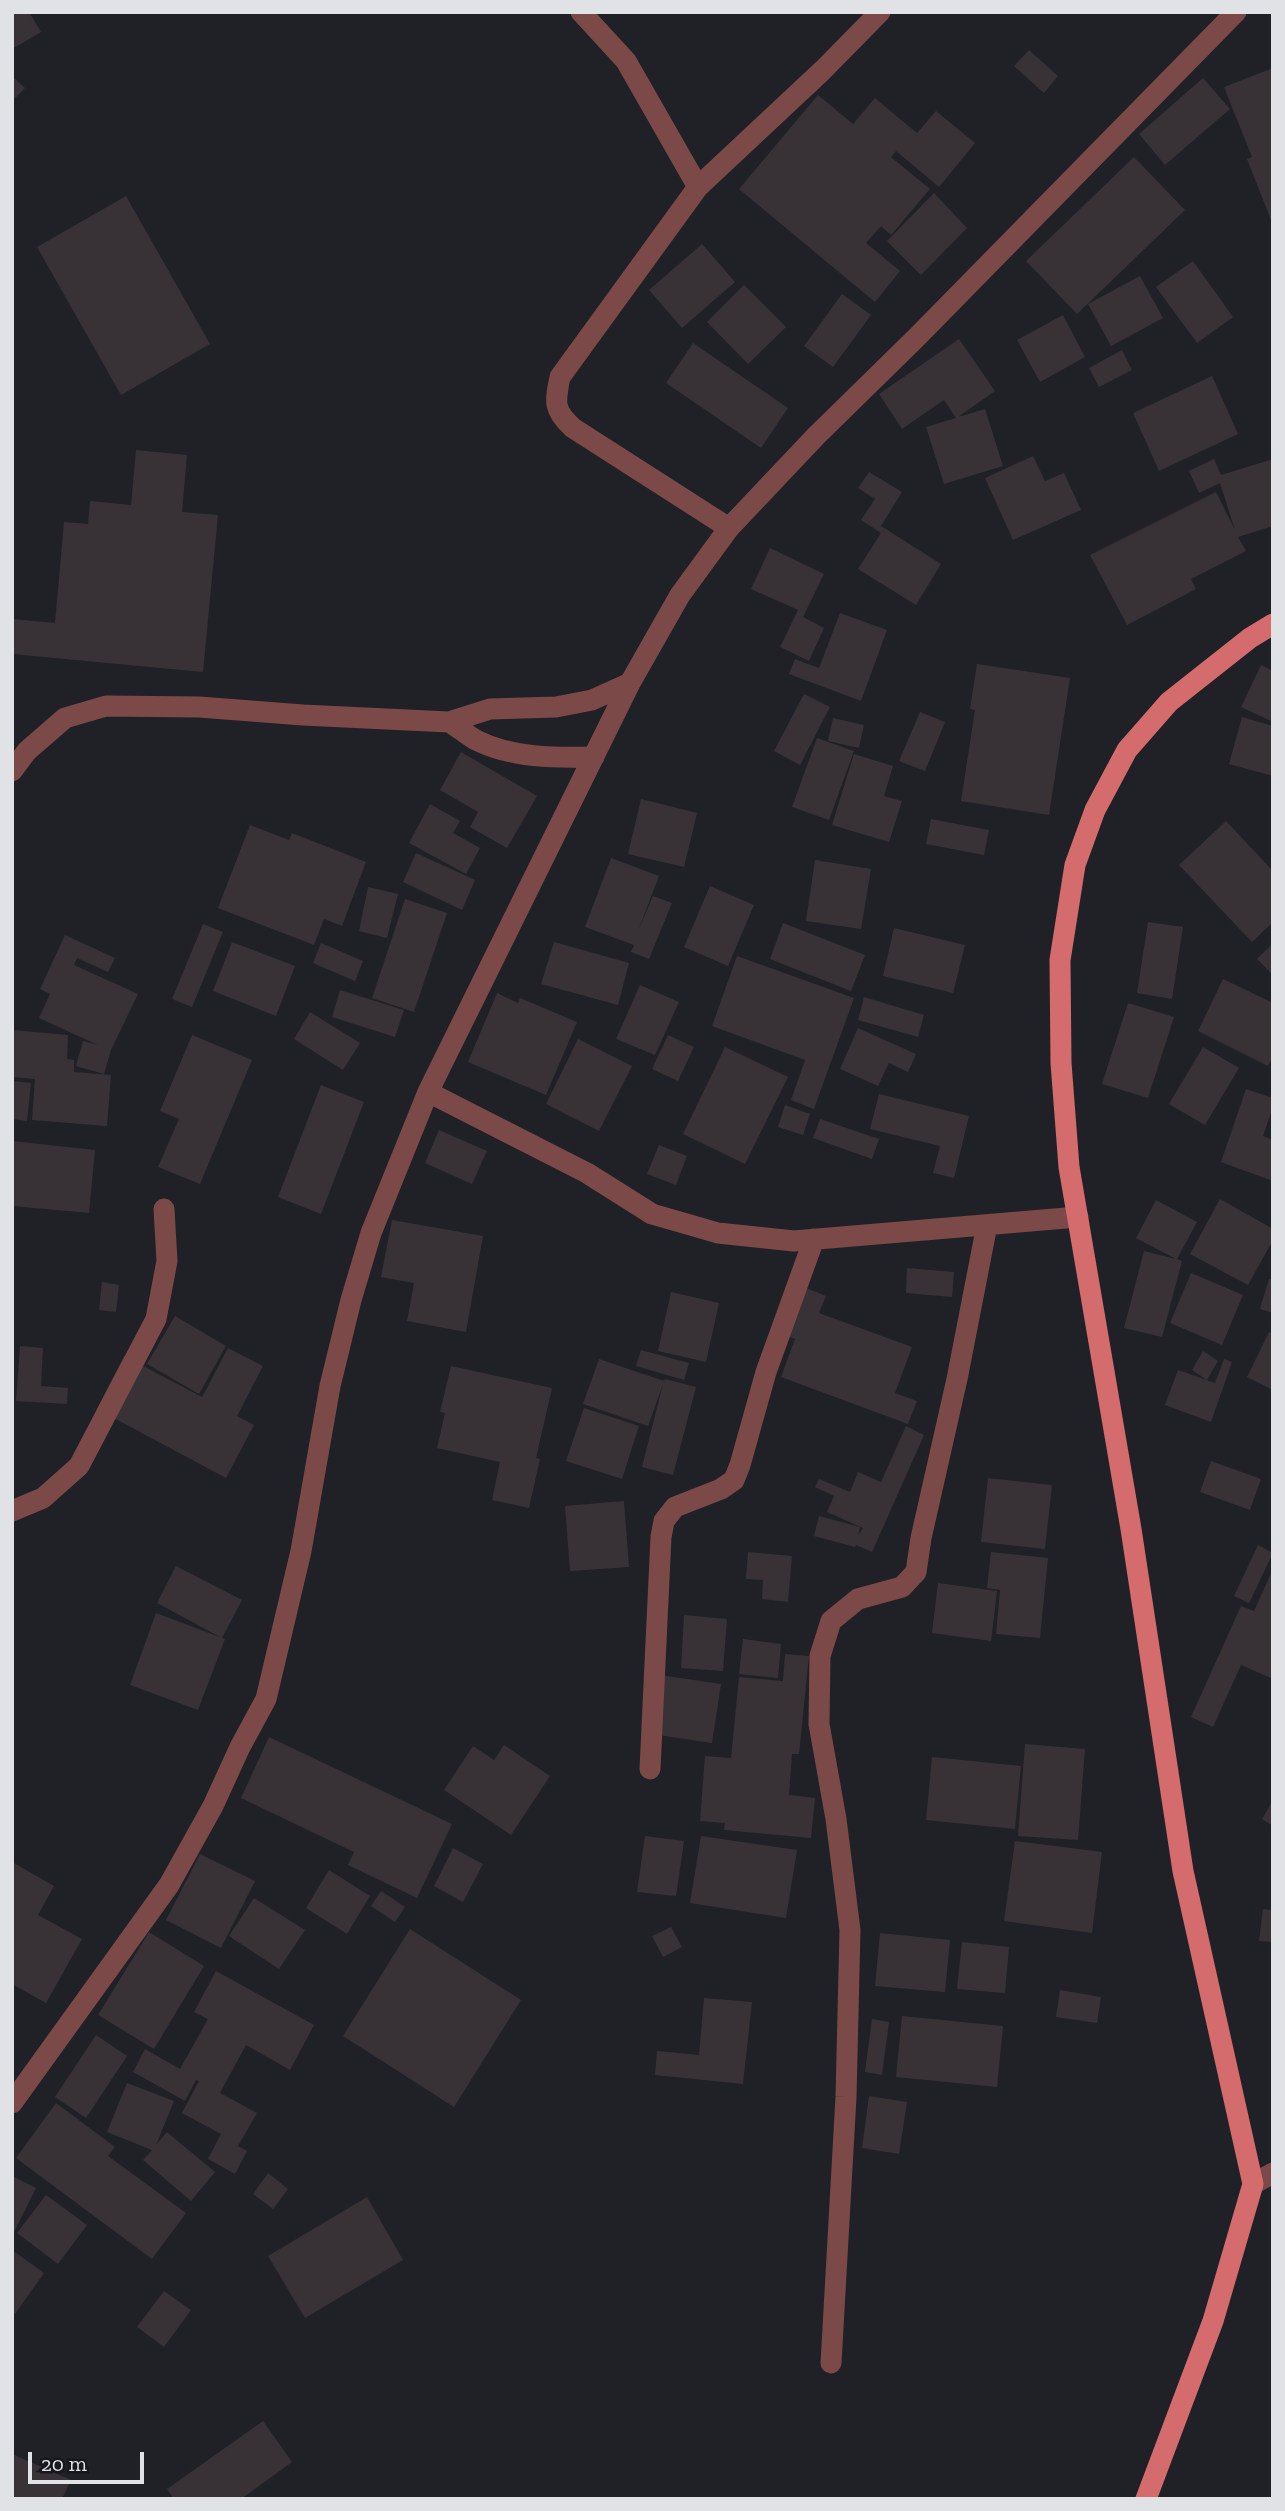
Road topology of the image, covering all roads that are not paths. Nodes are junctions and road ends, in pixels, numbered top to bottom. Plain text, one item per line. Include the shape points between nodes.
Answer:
1 (581, 12) edge
2 (880, 12) edge
3 (1236, 12) edge
4 (698, 187) junction
5 (729, 528) junction
6 (1273, 624) edge
7 (630, 683) junction
8 (449, 722) junction
9 (594, 757) junction
10 (12, 771) edge
11 (428, 1092) junction
12 (164, 1209) dead end
13 (1078, 1217) junction
14 (987, 1225) junction
15 (814, 1239) junction
16 (12, 1511) edge
17 (650, 1769) dead end
18 (12, 2103) edge
19 (1273, 2172) edge
20 (1253, 2184) junction
21 (831, 2363) dead end
22 (1146, 2499) edge

1 - 4 street via 626,61
2 - 4 street
3 - 5 street
4 - 5 street via 560,377 556,407 573,428
5 - 7 street via 680,595
6 - 13 main road via 1169,702 1127,750 1095,810 1075,865 1060,960 1061,1063
7 - 8 street via 592,700 556,707 490,709
7 - 9 street
8 - 9 street via 477,740 512,751 558,758
8 - 10 street via 106,706 65,718 27,751
9 - 11 street
11 - 15 street via 587,1173 652,1214 718,1233
11 - 18 street via 371,1233 351,1300 330,1386 301,1551 265,1699 169,1885
12 - 16 street via 167,1261 156,1319 79,1466 43,1498
13 - 14 street
13 - 20 main road via 1183,1871
14 - 15 street
14 - 21 street via 916,1572 902,1587 858,1599 831,1621 820,1656 819,1724 850,1930
15 - 17 street via 766,1372 734,1480 675,1507 664,1521
19 - 20 street
20 - 22 main road via 1213,2321

